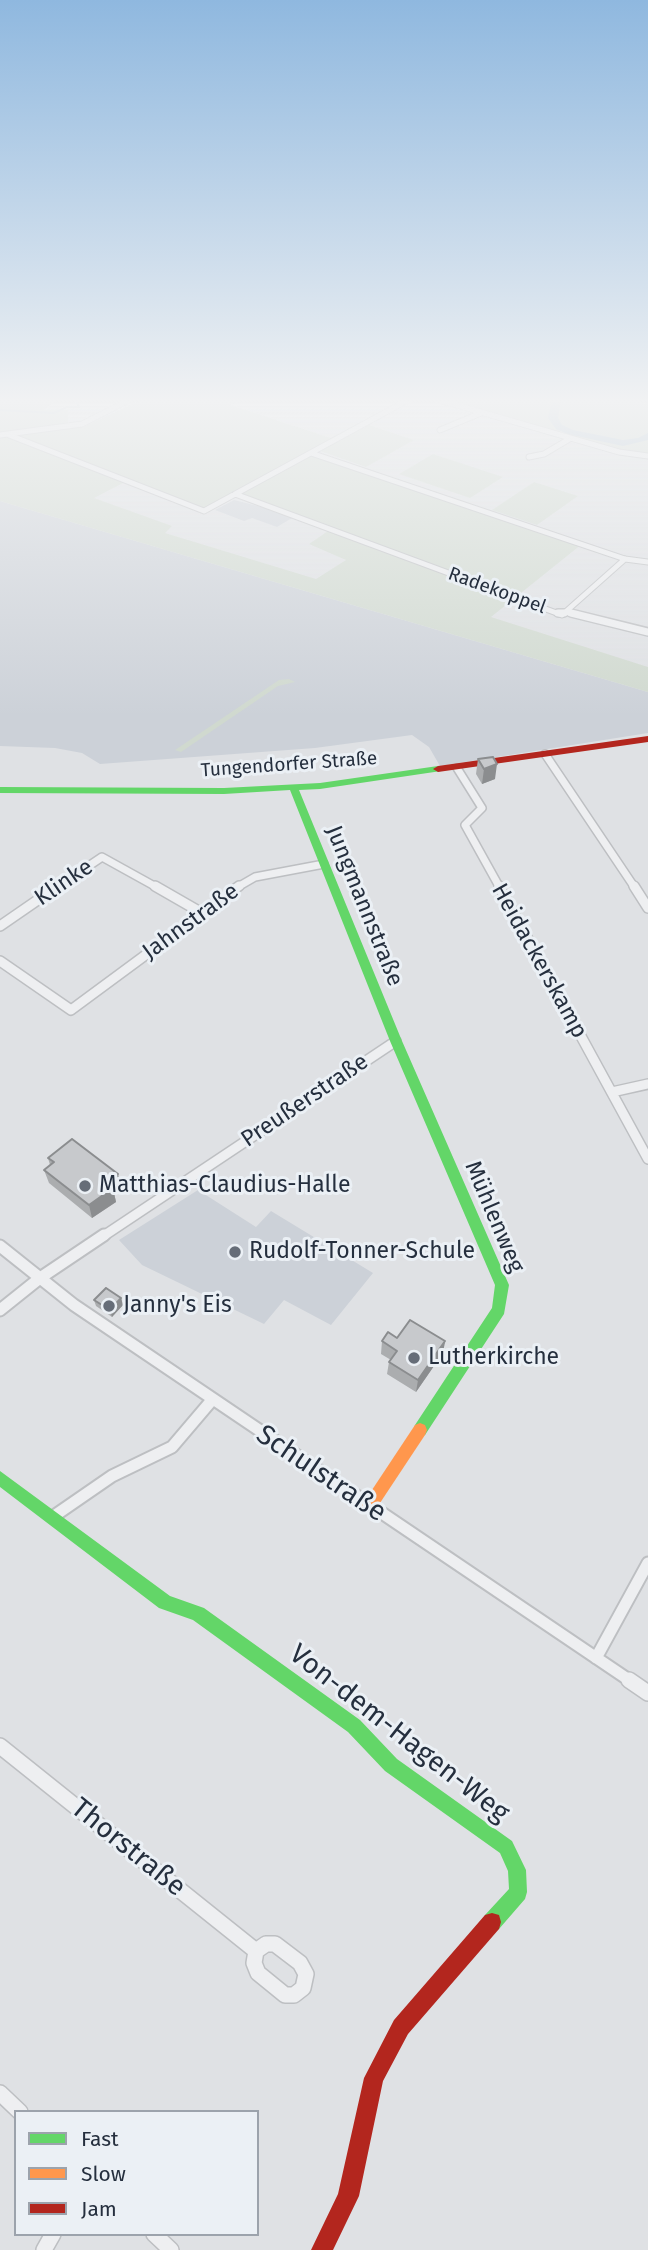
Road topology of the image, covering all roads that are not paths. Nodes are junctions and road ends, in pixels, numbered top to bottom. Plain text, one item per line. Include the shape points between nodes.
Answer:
1 (189, 505) edge
2 (215, 505) edge
3 (265, 505) edge
4 (465, 505) edge
5 (625, 559) junction
6 (648, 562) edge
7 (563, 613) junction
8 (648, 632) edge
9 (648, 739) edge
10 (545, 754) junction
11 (457, 768) junction
12 (293, 787) junction
13 (0, 790) edge
14 (324, 864) junction
15 (648, 908) edge
16 (202, 913) junction
17 (0, 926) edge
18 (0, 961) edge
19 (396, 1041) junction
20 (648, 1084) edge
21 (612, 1092) junction
22 (648, 1159) edge
23 (0, 1246) edge
24 (40, 1278) junction
25 (0, 1310) edge
26 (212, 1400) junction
27 (0, 1478) edge
28 (369, 1507) junction
29 (54, 1516) junction
30 (648, 1563) edge
31 (596, 1658) junction
32 (648, 1693) edge
33 (0, 1746) edge
34 (257, 1951) dead end
35 (0, 2093) edge
36 (18, 2110) edge
37 (156, 2236) edge
38 (171, 2250) edge
39 (322, 2250) edge

1 - 2 street via 204,511
3 - 7 street, Radekoppel
4 - 5 street
5 - 6 street
5 - 7 street
7 - 8 street, Radekoppel
9 - 10 street, Tungendorfer Straße
10 - 11 street, Tungendorfer Straße
10 - 15 street
11 - 12 street, Tungendorfer Straße
11 - 21 street, Heidackerskamp via 482,808 465,825
12 - 13 street, Tungendorfer Straße
12 - 14 street, Jungmannstraße
14 - 16 street, Jahnstraße via 255,877
14 - 19 street, Jungmannstraße
16 - 17 street, Klinke via 102,857
16 - 18 street, Jahnstraße via 71,1010
19 - 24 street, Preußerstraße
19 - 28 street, Mühlenweg via 502,1285 499,1310
20 - 21 street
21 - 22 street, Heidackerskamp
23 - 24 street, Schulstraße
24 - 25 street, Preußerstraße
24 - 26 street, Schulstraße
26 - 28 street, Schulstraße
26 - 29 street via 172,1447 112,1476
27 - 29 street, Von-dem-Hagen-Weg
28 - 31 street, Schulstraße
29 - 39 street, Von-dem-Hagen-Weg via 165,1602 198,1614 354,1727 391,1765 506,1847 517,1870 518,1892 401,2027 374,2078 348,2196
30 - 31 street
31 - 32 street, Schulstraße
33 - 34 street, Thorstraße
35 - 36 street
37 - 38 street

